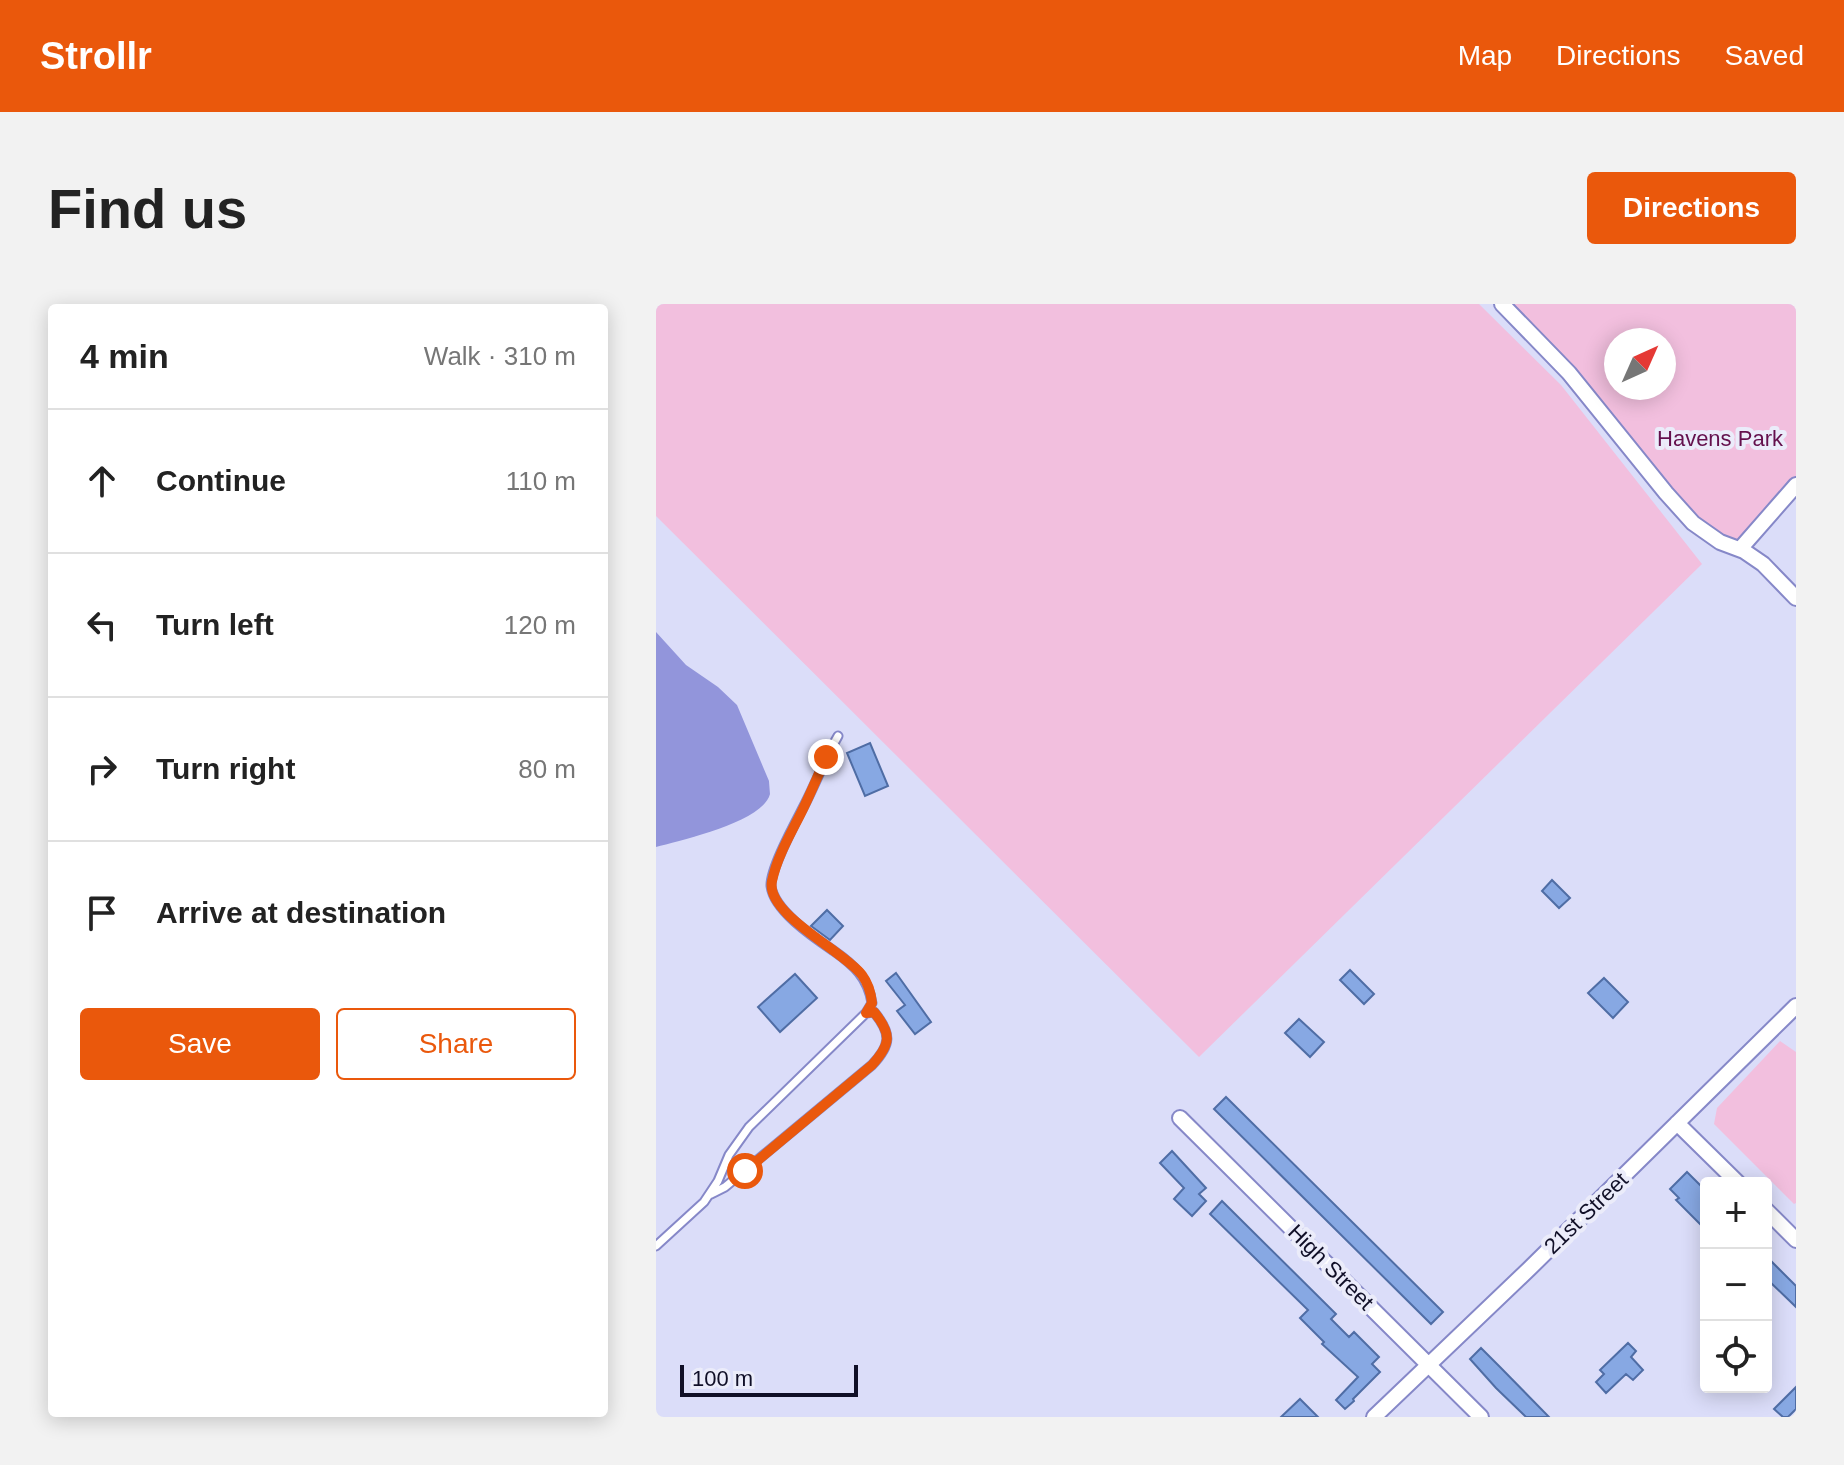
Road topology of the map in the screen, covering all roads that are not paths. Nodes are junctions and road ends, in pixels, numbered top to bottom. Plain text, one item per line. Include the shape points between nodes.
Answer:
1 (1502, 304) edge
2 (1796, 485) edge
3 (1740, 549) junction
4 (1796, 598) edge
5 (838, 736) dead end
6 (1796, 1006) edge
7 (866, 1013) junction
8 (1180, 1118) dead end
9 (1677, 1123) junction
10 (1732, 1177) edge
11 (709, 1195) junction
12 (1772, 1216) edge
13 (1796, 1240) edge
14 (656, 1246) edge
15 (1428, 1364) junction
16 (1374, 1417) edge
17 (1481, 1417) edge

1 - 3 street via 1569,373 1693,523
2 - 3 street
3 - 4 street
5 - 7 lane via 771,884 780,906 862,975 872,1003
6 - 9 street, 21st Street
7 - 11 lane via 749,1127
7 - 11 lane via 874,1012 884,1024 884,1052
8 - 15 street, High Street
9 - 10 street
9 - 15 street, 21st Street
11 - 14 lane
12 - 13 street
15 - 16 street, 21st Street
15 - 17 street, High Street

